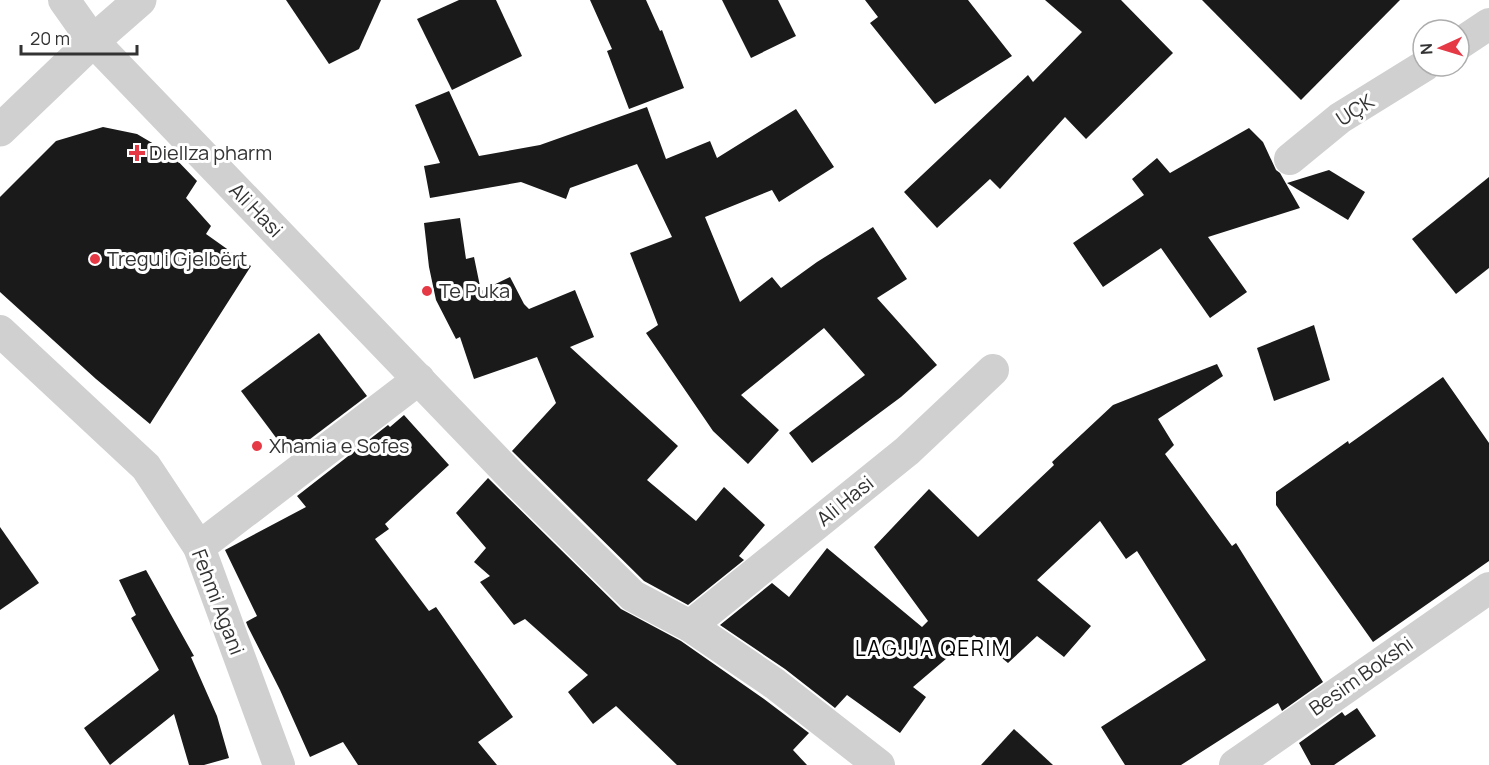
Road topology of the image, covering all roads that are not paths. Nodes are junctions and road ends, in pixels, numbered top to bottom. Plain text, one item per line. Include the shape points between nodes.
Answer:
1 (64, 0) edge
2 (140, 0) edge
3 (1489, 24) edge
4 (1471, 36) edge
5 (93, 41) junction
6 (1411, 74) edge
7 (0, 130) edge
8 (1290, 159) dead end
9 (5, 346) edge
10 (993, 370) dead end
11 (418, 379) junction
12 (199, 547) junction
13 (1489, 588) edge
14 (690, 626) junction
15 (279, 765) edge
16 (879, 765) edge
17 (1235, 765) edge

1 - 5 street, Ali Hasi
2 - 5 street
3 - 4 street
5 - 7 street
5 - 11 street, Ali Hasi
6 - 8 street, UÇK via 1340,118
9 - 12 street, Fehmi Agani via 146,467
10 - 14 street, Ali Hasi via 907,452
11 - 12 street
11 - 14 street, Ali Hasi via 633,596
12 - 15 street, Fehmi Agani
13 - 17 street, Besim Bokshi
14 - 16 street, Ali Hasi via 776,684

